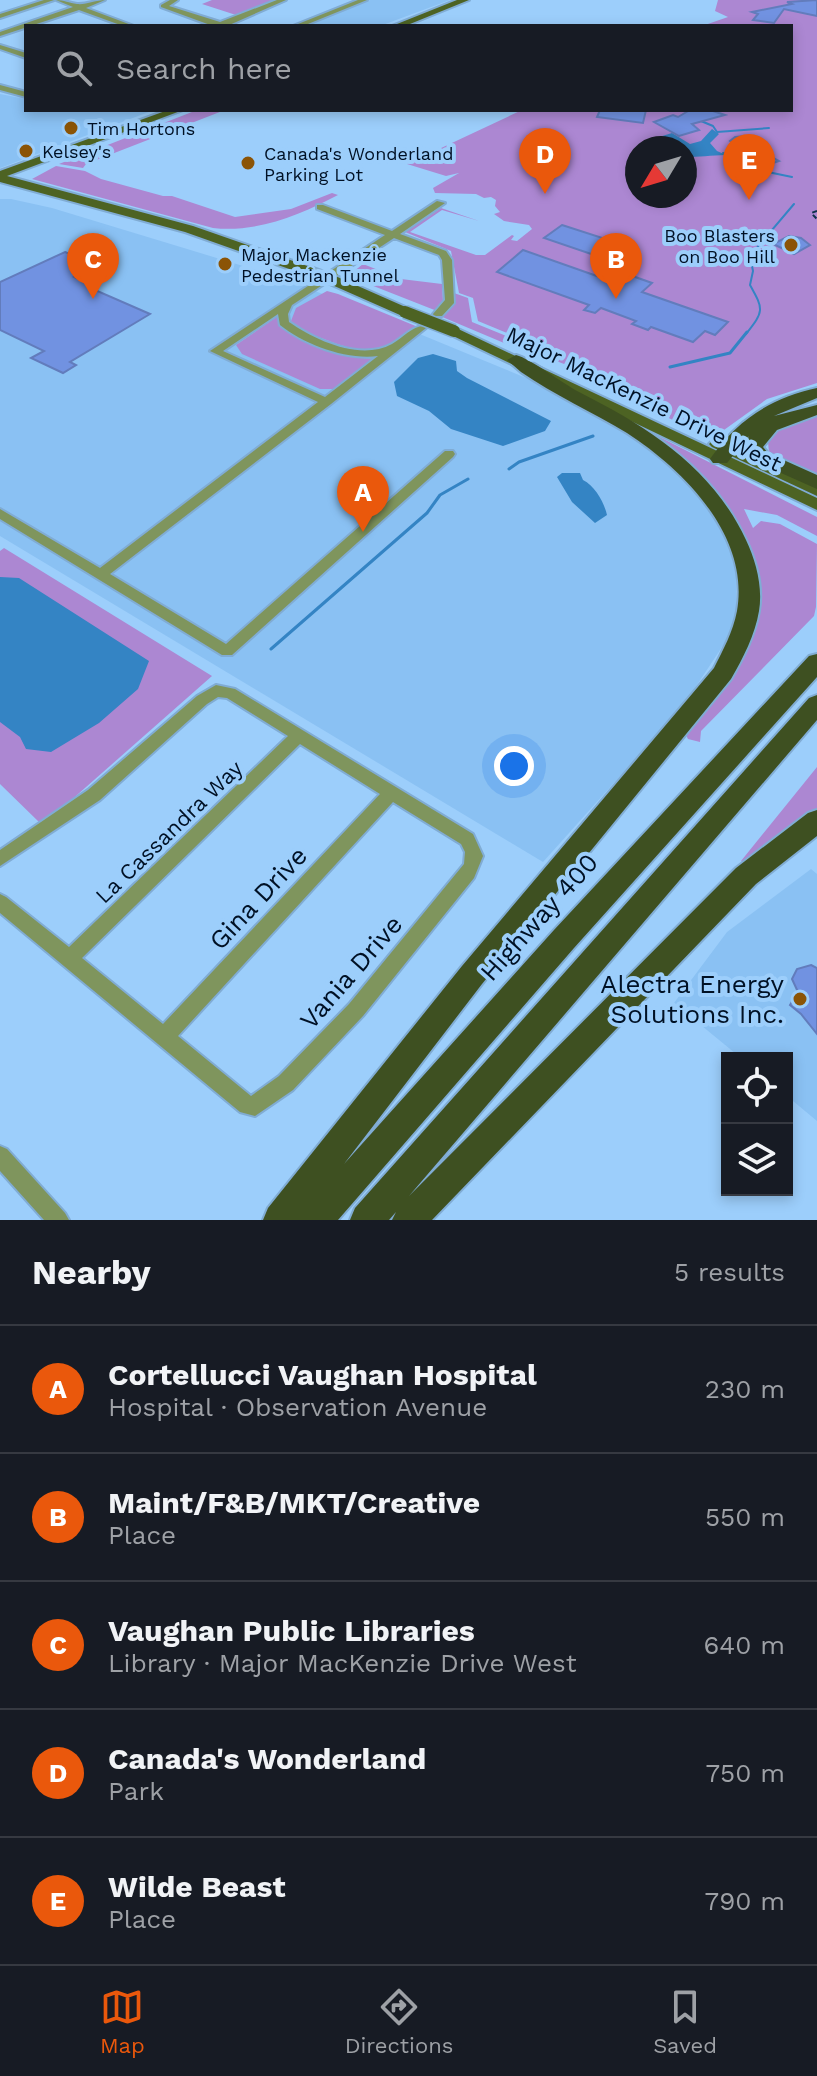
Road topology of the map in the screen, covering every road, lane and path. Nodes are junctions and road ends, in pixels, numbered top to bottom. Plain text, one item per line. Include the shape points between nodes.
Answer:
1 (51, 0) edge
2 (59, 0) edge
3 (102, 0) edge
4 (175, 0) edge
5 (283, 0) edge
6 (364, 0) edge
7 (465, 0) edge
8 (79, 8) junction
9 (0, 16) edge
10 (39, 24) edge
11 (124, 24) edge
12 (214, 24) edge
13 (225, 24) edge
14 (302, 24) edge
15 (402, 24) edge
16 (24, 28) edge
17 (0, 34) edge
18 (0, 47) edge
19 (24, 55) edge
20 (0, 87) edge
21 (24, 94) edge
22 (173, 112) edge
23 (1, 180) edge
24 (440, 203) dead end
25 (320, 207) dead end
26 (394, 234) junction
27 (323, 280) junction
28 (288, 301) junction
29 (438, 314) dead end
30 (421, 328) dead end
31 (454, 331) junction
32 (394, 349) junction
33 (516, 360) junction
34 (817, 393) edge
35 (327, 402) junction
36 (817, 410) edge
37 (449, 454) dead end
38 (723, 454) junction
39 (817, 483) edge
40 (817, 491) edge
41 (817, 505) edge
42 (0, 513) edge
43 (101, 574) junction
44 (817, 662) edge
45 (817, 704) edge
46 (299, 735) junction
47 (391, 793) junction
48 (817, 821) edge
49 (0, 859) edge
50 (0, 902) edge
51 (69, 959) junction
52 (164, 1037) junction
53 (0, 1156) edge
54 (58, 1220) edge
55 (280, 1220) edge
56 (316, 1220) edge
57 (367, 1220) edge
58 (409, 1220) edge

1 - 9 street
2 - 8 street
3 - 8 street
4 - 12 street via 163,6
5 - 13 street
6 - 14 street
7 - 15 main road
8 - 10 street
8 - 11 street
16 - 17 street
18 - 19 street
20 - 21 street
22 - 23 main road
23 - 27 main road, Major MacKenzie Drive West
24 - 26 street
25 - 26 street
26 - 27 street
26 - 29 street via 436,249 447,260 450,301
27 - 28 street
27 - 31 main road, Major MacKenzie Drive West, bridge
28 - 32 street via 284,323 293,331 345,352
28 - 35 street via 215,351
30 - 32 street
31 - 33 main road, Major MacKenzie Drive West
31 - 38 main road, Major MacKenzie Drive West via 560,370
32 - 35 street
33 - 38 main road, Major MacKenzie Drive West
33 - 55 highway via 664,450 695,478 740,551 748,580 745,627 723,673 472,975
34 - 38 highway via 765,412
35 - 43 street
36 - 39 highway via 772,425 753,448 761,457
37 - 43 street via 227,651
38 - 40 main road, Major MacKenzie Drive West
38 - 41 main road, Major MacKenzie Drive West
42 - 43 street
44 - 56 highway, Highway 400
45 - 57 highway
46 - 47 street
46 - 49 street via 230,693 216,691 94,795
46 - 51 street, La Cassandra Way
47 - 52 street, Gina Drive
47 - 52 street, Vania Drive via 467,839 475,862 356,1010 286,1083 255,1106 247,1105
48 - 58 highway via 746,876
50 - 51 street
51 - 52 street
53 - 54 street

